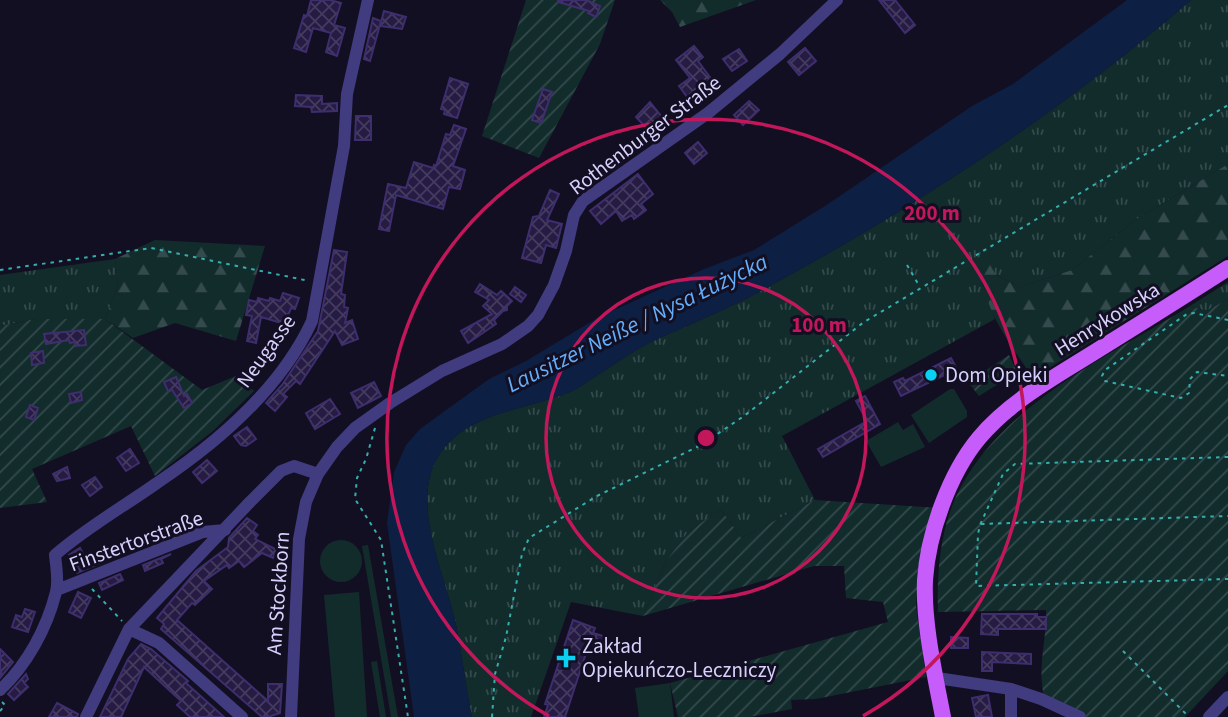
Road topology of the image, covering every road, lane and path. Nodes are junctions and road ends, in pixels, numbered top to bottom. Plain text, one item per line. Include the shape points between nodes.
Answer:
1 (368, 0) edge
2 (837, 0) edge
3 (1228, 104) edge
4 (907, 265) dead end
5 (1228, 268) edge
6 (0, 270) edge
7 (319, 283) junction
8 (920, 288) junction
9 (1228, 320) edge
10 (1228, 376) edge
11 (376, 426) dead end
12 (1228, 457) edge
13 (318, 474) junction
14 (1228, 516) edge
15 (980, 524) junction
16 (225, 530) junction
17 (1228, 579) edge
18 (84, 581) junction
19 (57, 590) junction
20 (129, 629) junction
21 (1123, 651) dead end
22 (937, 678) junction
23 (1011, 689) junction
24 (0, 690) edge
25 (1228, 697) edge
26 (0, 700) edge
27 (0, 711) edge
28 (86, 717) edge
29 (243, 717) edge
30 (291, 717) edge
31 (408, 717) edge
32 (492, 717) edge
33 (943, 717) edge
34 (1011, 717) edge
35 (1080, 717) edge
36 (1189, 717) edge
37 (1209, 717) edge

1 - 7 street, Neugasse via 347,94 344,146
2 - 13 street, Rothenburger Straße via 709,113 583,201 574,215 554,285 528,326 502,344 442,371 355,428
3 - 8 path
4 - 8 path
5 - 22 main road, Henrykowska via 1043,383 1006,410 978,439 940,508 930,547 926,591
6 - 7 path via 151,248
7 - 19 street, Neugasse via 305,336 264,391 186,462 55,555
8 - 32 path via 864,322 701,445 597,496 529,538 495,674
9 - 10 path via 1187,314 1105,369 1102,376 1105,381 1181,398 1189,393 1190,379 1197,372
11 - 31 path via 357,478 355,499 381,540
12 - 15 path via 1015,464 1003,474
13 - 16 street, Finstertorstraße via 294,466 281,471
13 - 30 street, Am Stockborn via 306,502 299,539
14 - 15 path
15 - 17 path via 976,586
16 - 18 street, Finstertorstraße via 203,532
16 - 20 street
18 - 19 street, Finstertorstraße
18 - 20 path
19 - 24 street, Finstertorstraße via 33,647 17,674
20 - 28 street
20 - 29 street via 159,643
21 - 36 path
22 - 23 street
22 - 33 main road, Henrykowska
23 - 34 street
23 - 35 street
25 - 37 street
26 - 27 path via 5,705

